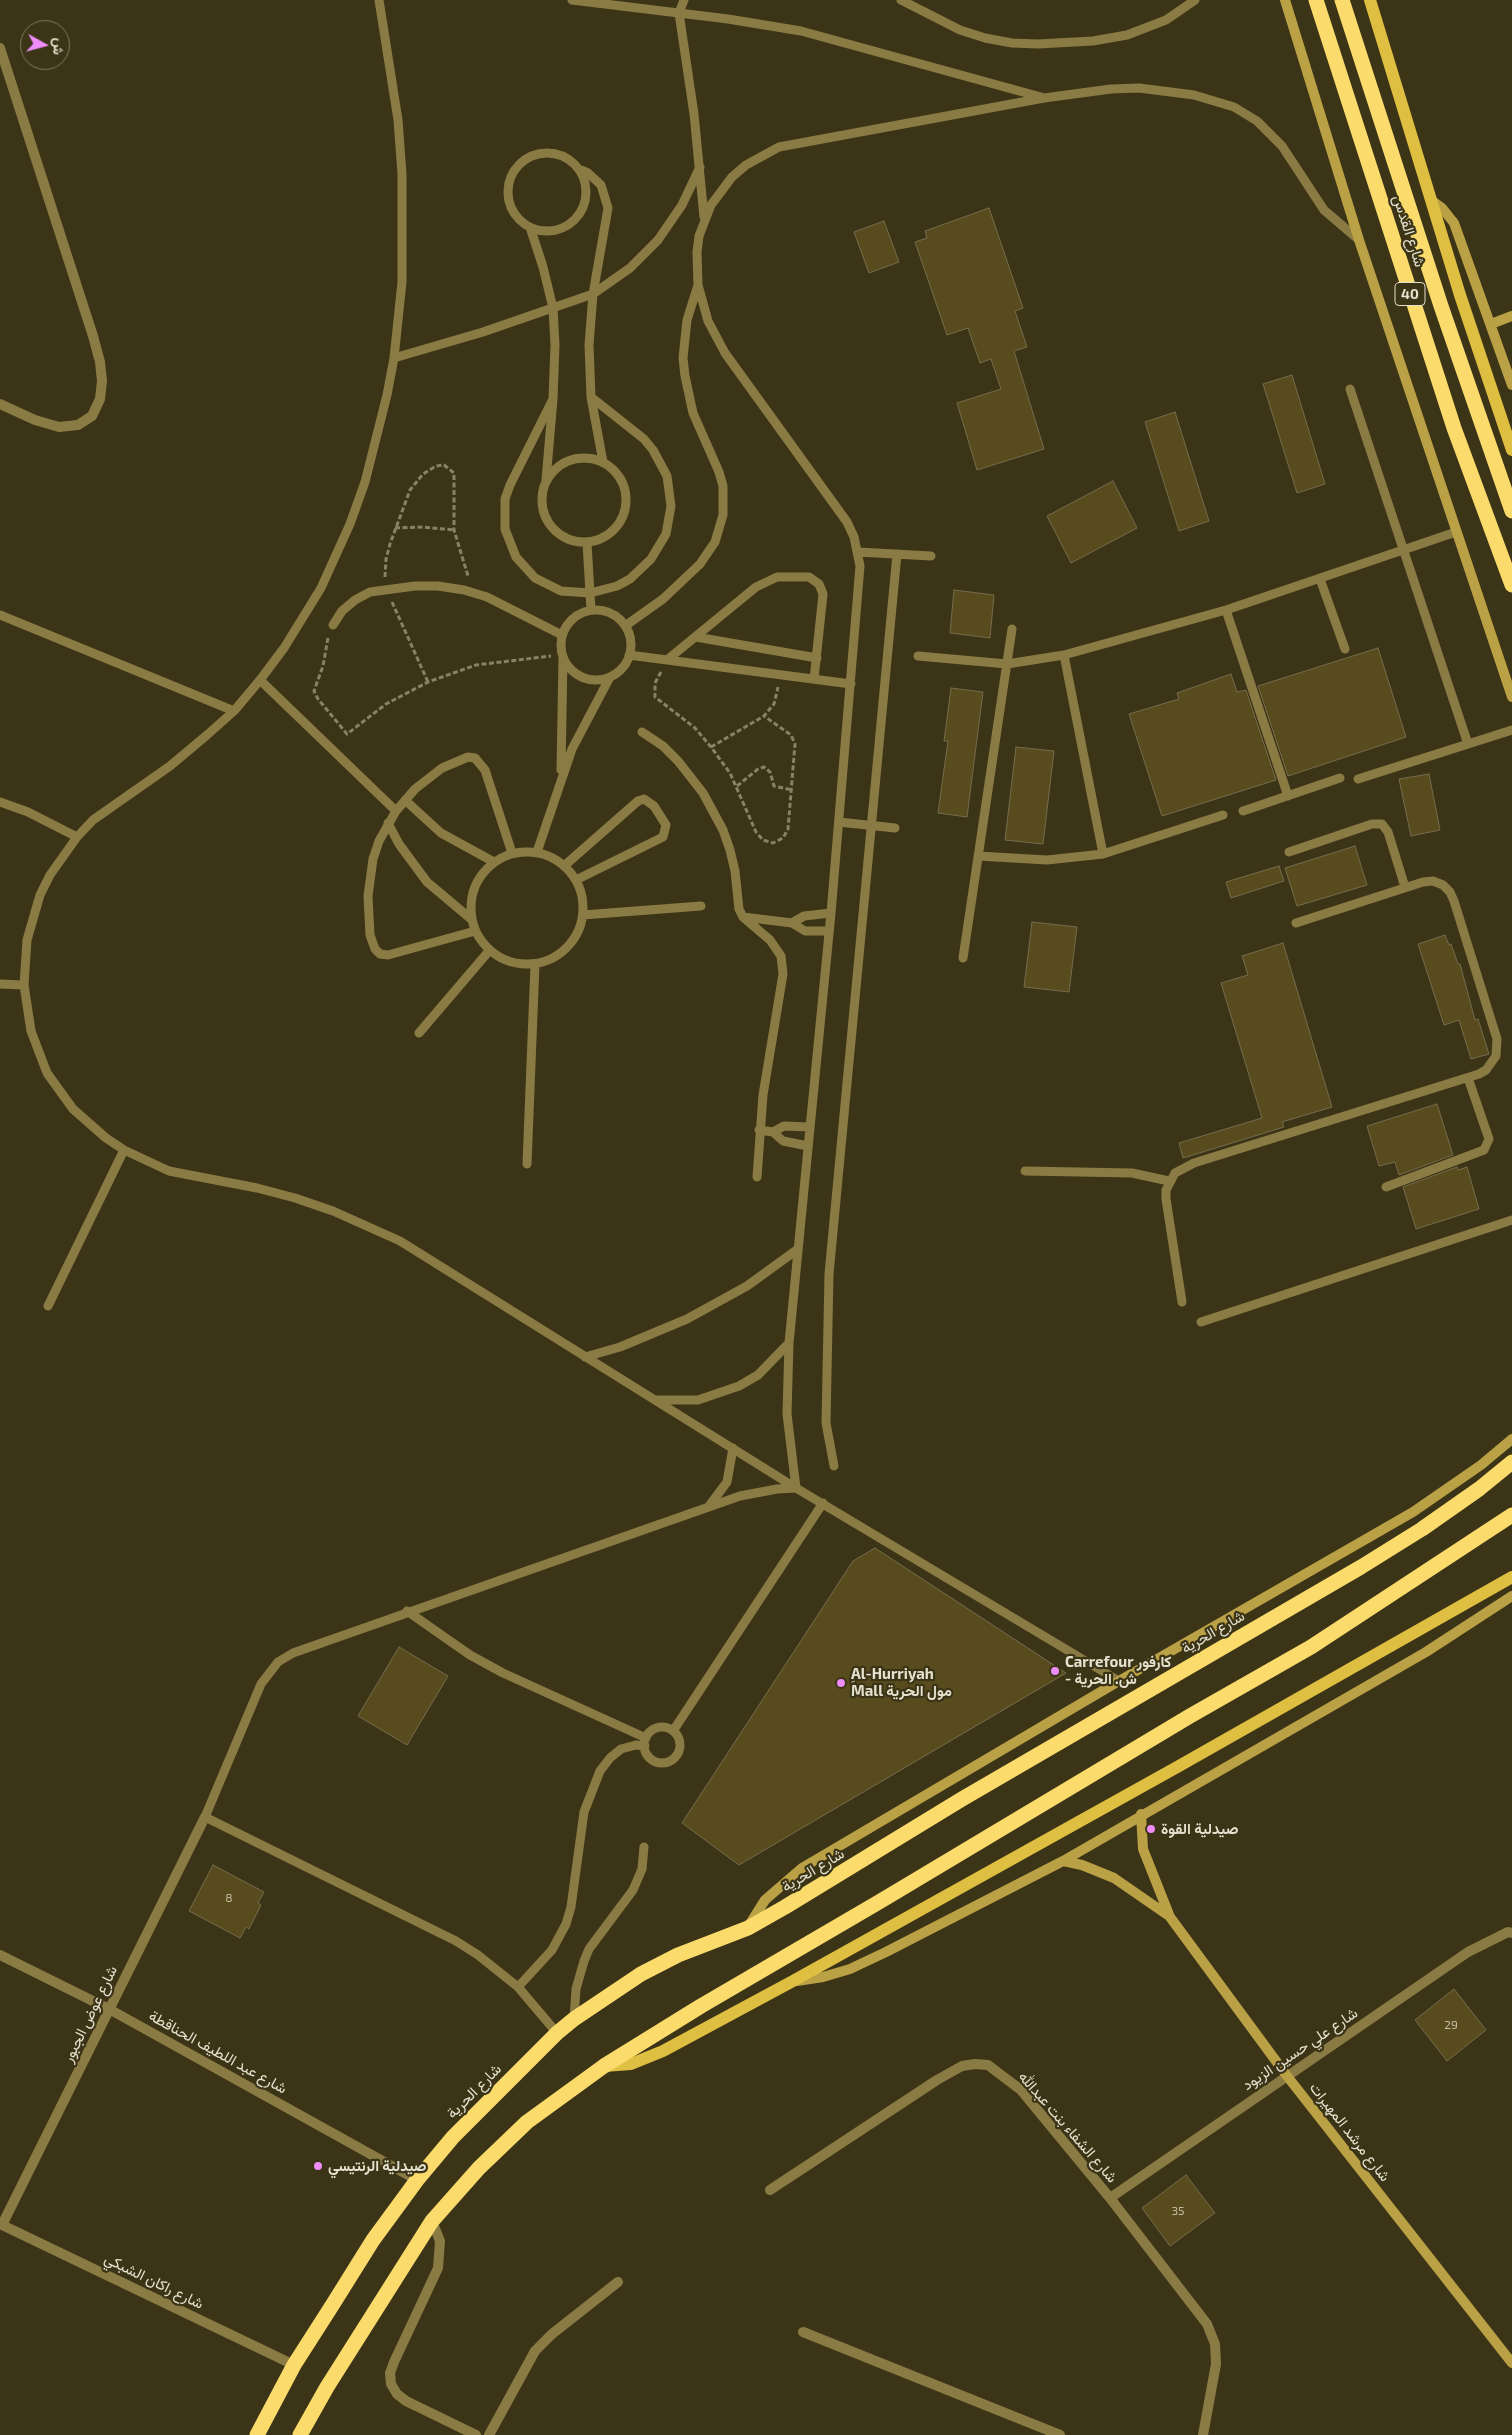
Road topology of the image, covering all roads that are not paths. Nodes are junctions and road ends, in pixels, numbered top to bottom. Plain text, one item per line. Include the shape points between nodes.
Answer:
1 (378, 0) edge
2 (572, 0) edge
3 (684, 0) edge
4 (902, 0) edge
5 (1195, 0) edge
6 (1285, 0) edge
7 (1316, 0) edge
8 (1342, 0) edge
9 (1370, 0) edge
10 (679, 13) junction
11 (0, 48) edge
12 (1044, 98) junction
13 (700, 167) junction
14 (581, 170) junction
15 (1431, 200) junction
16 (704, 220) junction
17 (530, 227) junction
18 (1358, 240) junction
19 (698, 285) junction
20 (594, 294) junction
21 (552, 308) junction
22 (1512, 316) edge
23 (1491, 324) junction
24 (394, 358) junction
25 (1512, 385) edge
26 (1350, 389) dead end
27 (591, 397) junction
28 (553, 399) junction
29 (0, 404) edge
30 (1512, 450) edge
31 (603, 462) junction
32 (546, 482) junction
33 (1512, 511) edge
34 (1456, 532) junction
35 (587, 543) junction
36 (1403, 551) junction
37 (858, 552) junction
38 (897, 554) junction
39 (931, 556) dead end
40 (1320, 578) junction
41 (1512, 585) edge
42 (590, 593) junction
43 (591, 610) junction
44 (1226, 610) junction
45 (0, 615) edge
46 (333, 625) road end
47 (625, 626) junction
48 (1012, 629) dead end
49 (562, 635) junction
50 (696, 637) junction
51 (1345, 649) dead end
52 (563, 655) junction
53 (629, 655) junction
54 (1064, 655) junction
55 (918, 656) dead end
56 (817, 658) junction
57 (666, 660) junction
58 (1007, 664) junction
59 (610, 677) junction
60 (814, 679) junction
61 (260, 680) junction
62 (851, 684) junction
63 (1512, 697) edge
64 (234, 711) junction
65 (1512, 730) edge
66 (642, 732) dead end
67 (1468, 744) junction
68 (561, 775) junction
69 (1340, 778) dead end
70 (1358, 779) dead end
71 (1288, 796) junction
72 (405, 800) junction
73 (0, 802) edge
74 (396, 811) junction
75 (1243, 811) dead end
76 (1223, 815) dead end
77 (839, 822) junction
78 (388, 823) junction
79 (871, 825) junction
80 (895, 828) dead end
81 (77, 837) junction
82 (537, 852) junction
83 (1289, 852) dead end
84 (512, 853) junction
85 (1103, 854) junction
86 (978, 856) junction
87 (494, 862) junction
88 (564, 866) junction
89 (576, 880) junction
90 (1405, 887) junction
91 (701, 906) dead end
92 (831, 913) junction
93 (583, 915) junction
94 (743, 917) junction
95 (471, 919) junction
96 (792, 923) junction
97 (1296, 923) dead end
98 (475, 931) junction
99 (829, 931) junction
100 (489, 951) junction
101 (963, 958) dead end
102 (535, 964) junction
103 (0, 984) edge
104 (24, 985) junction
105 (419, 1033) dead end
106 (1468, 1078) junction
107 (810, 1127) junction
108 (759, 1130) junction
109 (773, 1132) junction
110 (808, 1146) junction
111 (124, 1150) junction
112 (526, 1164) dead end
113 (1025, 1171) dead end
114 (757, 1177) dead end
115 (1170, 1181) junction
116 (1386, 1187) dead end
117 (1512, 1220) edge
118 (798, 1250) junction
119 (1182, 1302) dead end
120 (48, 1306) dead end
121 (1201, 1322) dead end
122 (789, 1343) junction
123 (585, 1357) junction
124 (654, 1400) junction
125 (1512, 1439) edge
126 (733, 1448) junction
127 (1512, 1462) edge
128 (834, 1466) dead end
129 (796, 1488) junction
130 (823, 1503) junction
131 (706, 1510) junction
132 (1512, 1515) edge
133 (1512, 1577) edge
134 (1512, 1596) edge
135 (407, 1611) junction
136 (1119, 1681) junction
137 (673, 1731) junction
138 (645, 1742) junction
139 (1141, 1814) junction
140 (205, 1817) junction
141 (644, 1847) dead end
142 (1063, 1861) junction
143 (1170, 1917) junction
144 (748, 1928) junction
145 (1512, 1933) edge
146 (0, 1955) edge
147 (793, 1981) junction
148 (518, 1988) junction
149 (109, 2009) junction
150 (574, 2019) junction
151 (557, 2033) junction
152 (604, 2066) junction
153 (1287, 2076) junction
154 (417, 2180) junction
155 (770, 2190) dead end
156 (1110, 2198) junction
157 (432, 2221) junction
158 (1, 2225) edge
159 (618, 2282) dead end
160 (803, 2332) dead end
161 (1512, 2363) edge
162 (294, 2366) junction
163 (257, 2435) edge
164 (300, 2435) edge
165 (476, 2435) edge
166 (489, 2435) edge
167 (1060, 2435) edge
168 (1203, 2435) edge

1 - 24 lane via 392,76 402,174 402,282
2 - 10 lane
3 - 10 lane
4 - 5 lane via 960,30 1012,43 1038,44 1093,41 1127,35 1166,20
6 - 18 main road
7 - 41 highway, شارع القدس / 40 via 1451,419
8 - 33 highway, شارع القدس / 40 via 1438,297
9 - 15 main road
10 - 12 lane via 801,31
10 - 13 lane
11 - 29 street via 95,345 102,381 100,399 92,416 78,425 59,427
12 - 16 lane via 779,148 746,165 732,177 715,198
12 - 18 lane via 1139,88 1194,95 1234,107 1270,132 1324,210
13 - 16 lane
13 - 20 lane via 682,205 658,240 630,268
14 - 17 lane via 587,195 577,218 560,229
14 - 17 lane via 565,156 545,152 530,156 518,165 509,183 510,204
14 - 20 lane via 601,185 608,208
15 - 23 main road via 1454,223
15 - 30 main road
16 - 19 lane via 697,252
17 - 21 lane
18 - 34 main road
19 - 37 lane via 716,338 847,522
19 - 47 lane via 687,320 683,358 693,413 722,486 723,515 715,542 700,564 663,599
20 - 21 lane
20 - 27 lane via 589,346
21 - 24 lane
21 - 28 lane
22 - 23 main road
23 - 25 main road
24 - 61 lane via 377,439 347,532 304,618
26 - 36 lane
27 - 31 lane
27 - 42 lane via 644,439 653,450 667,476 671,506 666,534 642,570 618,586
28 - 32 lane
28 - 42 lane via 510,485 505,499 505,529 516,557 535,578 561,591
31 - 32 lane via 581,458 570,460 560,465
31 - 35 lane via 612,468 624,487 625,508 616,528 608,536
32 - 35 lane via 542,503 549,524 565,538
34 - 36 lane
34 - 63 main road
35 - 42 lane
36 - 40 lane
36 - 67 lane
37 - 38 lane
37 - 62 lane via 860,580
38 - 39 lane
38 - 79 lane
40 - 44 lane
40 - 51 lane
42 - 43 lane
43 - 47 lane via 610,613
43 - 49 lane via 573,619
44 - 54 lane
44 - 71 lane
45 - 64 lane
46 - 49 lane via 342,611 370,592 438,586 478,594
47 - 53 lane via 629,635
48 - 58 lane
49 - 52 lane
50 - 56 lane
50 - 56 lane via 766,581 790,576 809,577 819,584 823,594
50 - 57 lane
52 - 59 lane via 573,672 582,677 601,680
52 - 68 lane
53 - 57 lane
53 - 59 lane via 618,672
54 - 58 lane
54 - 85 lane
55 - 58 lane
56 - 60 lane
57 - 60 lane
58 - 86 lane
59 - 68 lane via 583,725
60 - 62 lane
61 - 64 lane
61 - 74 lane
62 - 77 lane
64 - 81 lane via 170,766 93,820
65 - 67 lane
66 - 94 lane via 678,760 714,811 730,850
67 - 70 lane
68 - 82 lane
69 - 71 lane
71 - 75 lane
72 - 74 lane
72 - 84 lane via 442,768 468,757 475,758 486,770
72 - 87 lane via 441,833
73 - 81 lane
74 - 78 lane
76 - 85 lane
77 - 79 lane
77 - 92 lane
78 - 95 lane via 427,882
78 - 98 lane via 379,841 369,877 368,916 374,949 388,955
79 - 80 lane
79 - 128 lane via 829,1274 826,1423
81 - 104 lane via 50,875 40,896 27,940
82 - 84 lane
82 - 88 lane
83 - 90 lane via 1372,824 1382,824 1388,832
84 - 87 lane
85 - 86 lane via 1047,860
86 - 101 lane
87 - 95 lane via 474,887
88 - 89 lane
88 - 89 lane via 638,801 644,799 654,806 666,825 663,837
89 - 93 lane via 582,897
90 - 97 lane
90 - 106 lane via 1433,882 1443,885 1454,901 1498,1047 1492,1063
91 - 93 lane
92 - 96 lane via 804,916
92 - 99 lane
93 - 102 lane via 567,948
94 - 96 lane
94 - 108 lane via 777,948 783,965
95 - 98 lane
96 - 99 lane via 804,930
98 - 100 lane
99 - 107 lane
100 - 102 lane via 510,962
100 - 105 lane
102 - 112 lane
103 - 104 lane
104 - 111 lane via 31,1031 47,1073 73,1109
106 - 115 lane via 1194,1164 1181,1169
106 - 116 lane via 1488,1145 1484,1150
107 - 109 lane via 784,1126
107 - 110 lane
108 - 109 lane
108 - 114 lane
109 - 110 lane via 783,1141
110 - 118 lane
111 - 120 lane
111 - 123 lane via 169,1171 286,1195 367,1225 432,1259
113 - 115 lane via 1132,1173
115 - 119 lane via 1166,1199
117 - 121 lane
118 - 122 lane
118 - 123 lane via 747,1286 688,1320
122 - 124 lane via 758,1375 739,1386 698,1400
122 - 129 lane via 787,1414
123 - 124 lane
124 - 126 lane
125 - 136 main road via 1481,1465 1413,1512
126 - 129 lane
126 - 131 lane via 727,1482
127 - 144 highway, شارع الحرية via 1471,1495 1369,1562
129 - 130 lane
129 - 131 lane via 759,1491
130 - 136 lane
130 - 137 lane
131 - 135 lane
132 - 152 highway via 1311,1647 1182,1720
133 - 147 main road
134 - 139 main road via 1426,1652
135 - 138 lane via 470,1655
135 - 140 lane via 293,1653 271,1669 261,1684
136 - 144 main road via 802,1868 765,1900
137 - 138 lane via 658,1728
137 - 138 lane via 680,1744 674,1759 667,1763 652,1760
138 - 148 lane via 621,1749 600,1771 584,1812 566,1924 552,1950
139 - 142 main road
139 - 143 main road, شارع مرشد المهيرات via 1143,1849
140 - 148 lane via 456,1941
140 - 149 street, شارع عوض الجبور
141 - 150 lane via 642,1869 633,1890 589,1949 584,1961 576,1989
142 - 143 main road, شارع مرشد المهيرات via 1114,1878
142 - 147 main road via 868,1960 823,1977
143 - 153 main road, شارع مرشد المهيرات
144 - 150 highway, شارع الحرية via 641,1974
145 - 153 street, شارع علي حسين الزيود via 1508,1932 1468,1952
146 - 149 street, شارع عبد اللطيف الحناقطة
147 - 152 main road via 663,2052 631,2064
148 - 151 lane
149 - 154 street, شارع عبد اللطيف الحناقطة
149 - 158 street, شارع عوض الجبور
150 - 151 highway, شارع الحرية
151 - 154 highway, شارع الحرية via 452,2137
152 - 157 highway via 527,2122 479,2168
153 - 156 street, شارع علي حسين الزيود
153 - 161 main road, شارع مرشد المهيرات
154 - 162 highway, شارع الحرية via 373,2240
155 - 156 street, شارع الشفاء بنت عبدالله via 938,2080 962,2066 975,2064 988,2066 1021,2090
156 - 168 street, شارع الشفاء بنت عبدالله via 1207,2324 1216,2364
157 - 164 highway
157 - 165 street via 440,2241 438,2268 394,2362 390,2372 391,2384 406,2402
158 - 162 street, شارع راكان الشبكي
159 - 166 street via 535,2351
160 - 167 street
162 - 163 highway, شارع الحرية

